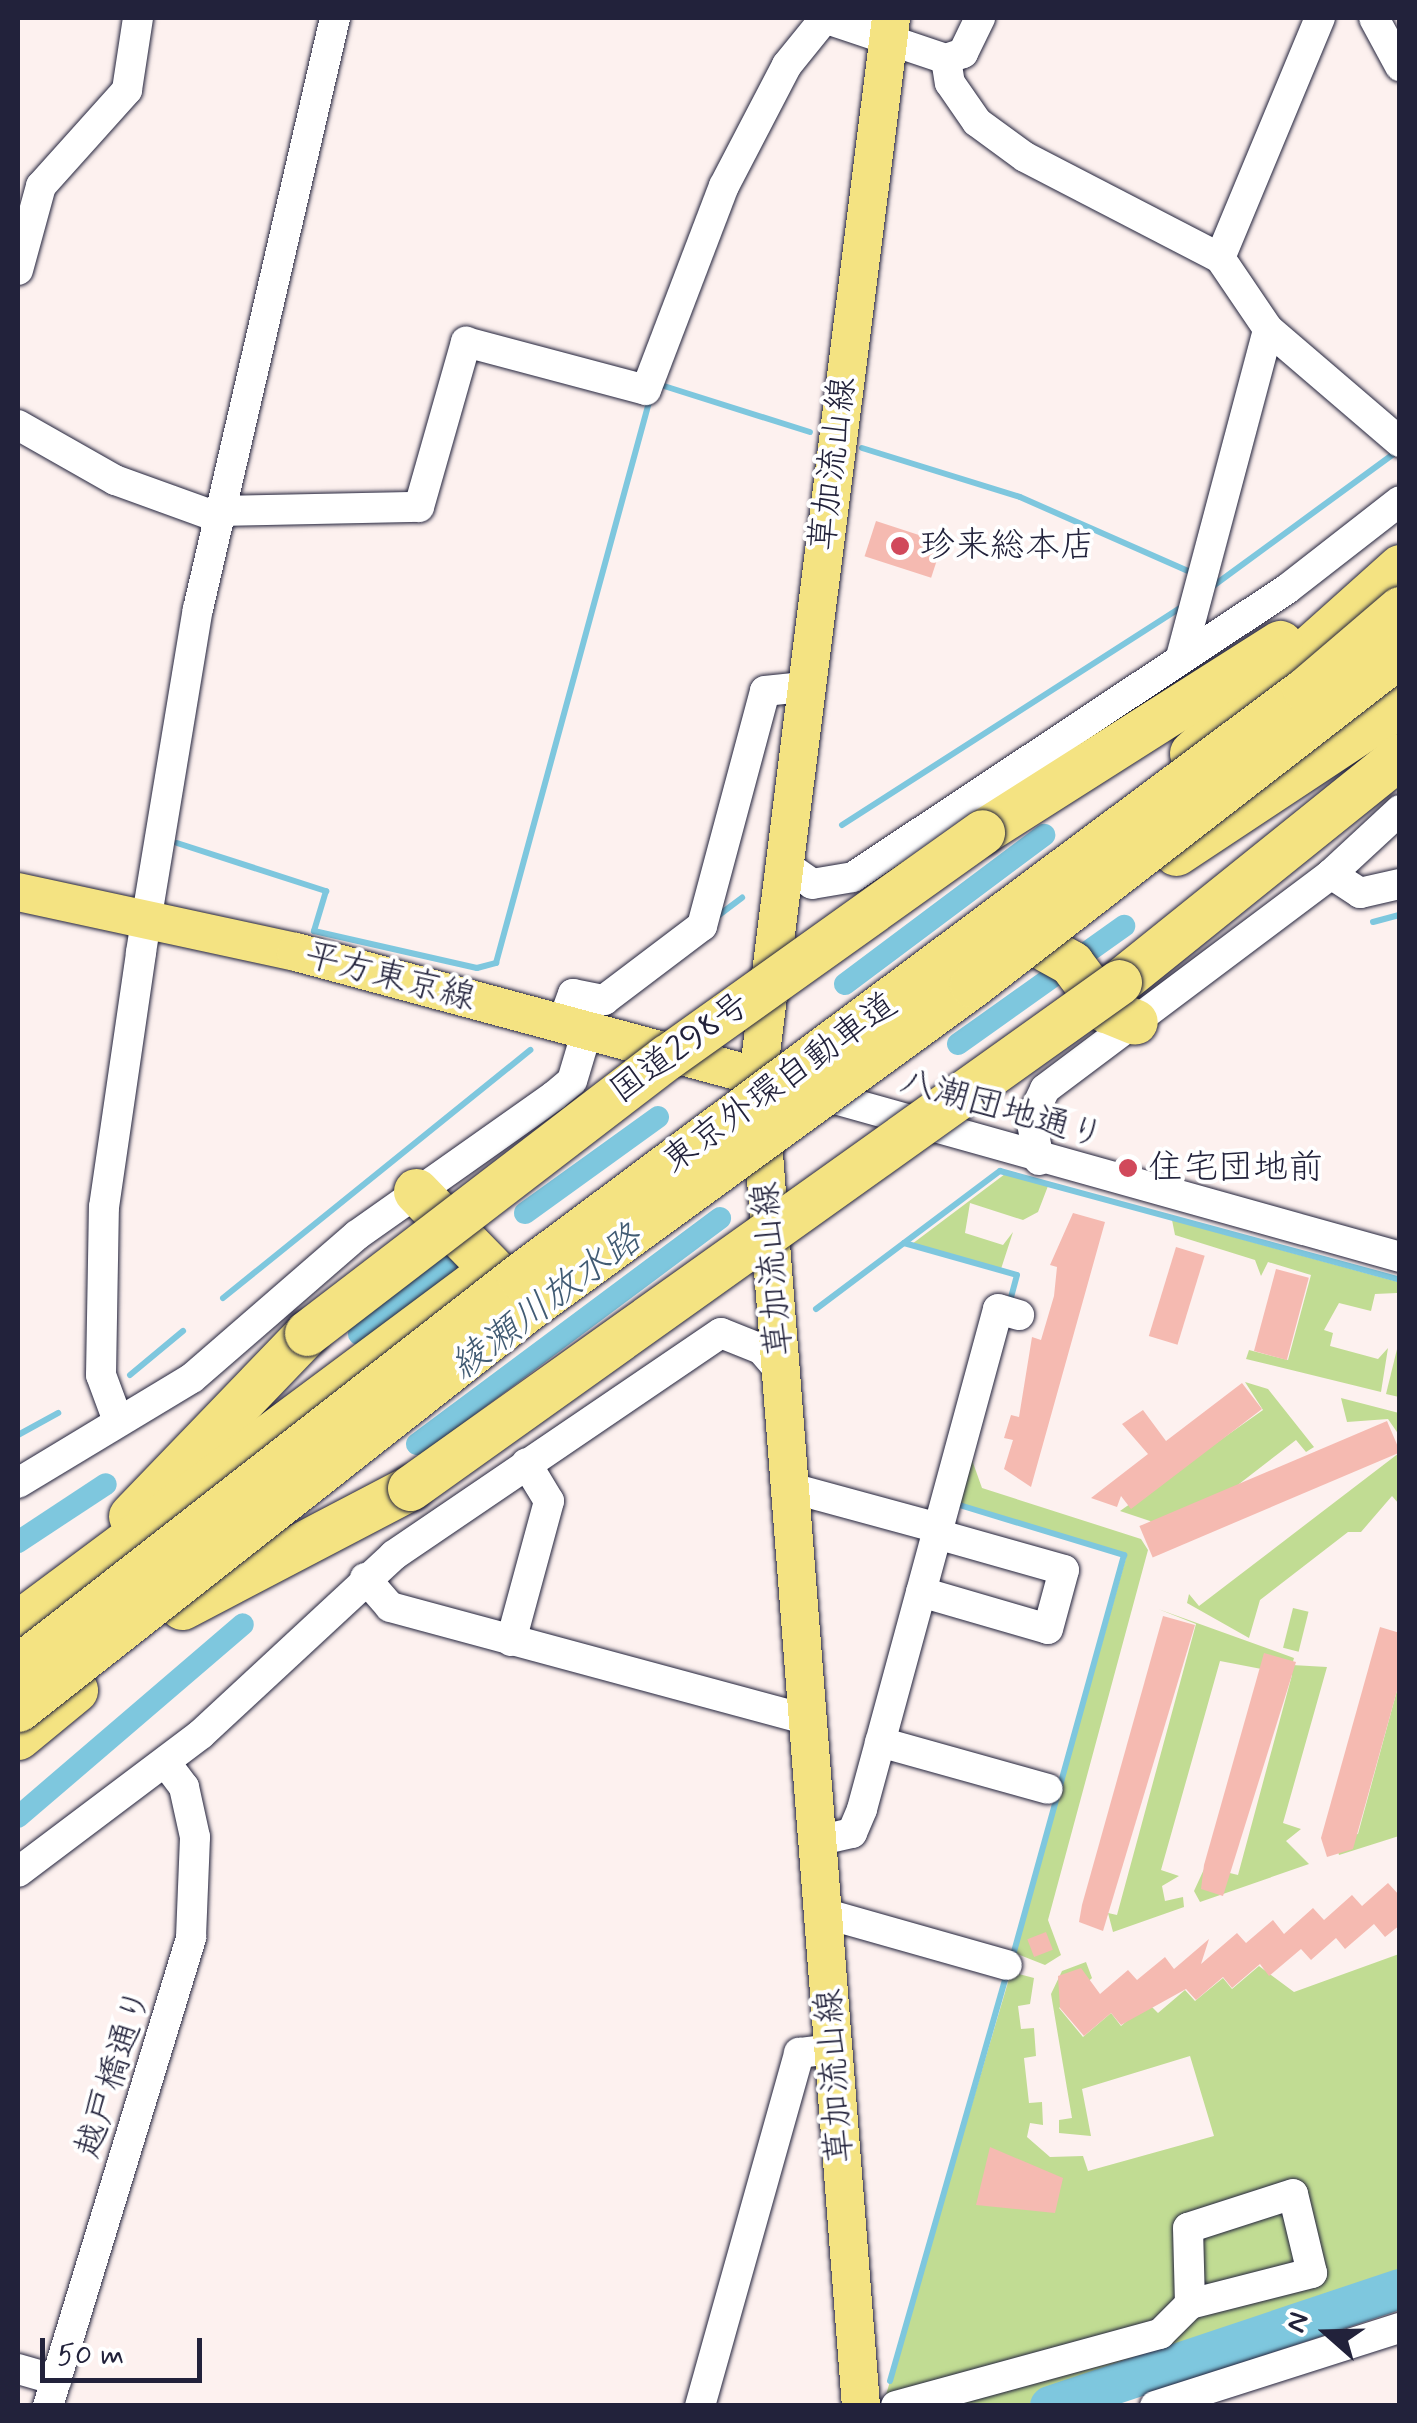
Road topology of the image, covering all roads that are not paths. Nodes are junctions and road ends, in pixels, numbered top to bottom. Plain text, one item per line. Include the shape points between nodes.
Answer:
1 (138, 18) edge
2 (336, 18) edge
3 (825, 18) edge
4 (980, 18) edge
5 (1320, 18) edge
6 (1374, 18) edge
7 (889, 29) edge
8 (946, 59) junction
9 (1400, 66) edge
10 (1220, 258) junction
11 (18, 270) edge
12 (1268, 329) junction
13 (19, 435) edge
14 (1400, 442) edge
15 (1400, 501) edge
16 (221, 514) junction
17 (1400, 550) edge
18 (1400, 566) edge
19 (1400, 608) edge
20 (1400, 654) edge
21 (1182, 657) junction
22 (804, 687) junction
23 (1400, 705) edge
24 (1400, 756) edge
25 (1400, 810) edge
26 (781, 862) junction
27 (1332, 874) junction
28 (1400, 884) edge
29 (18, 892) edge
30 (146, 915) junction
31 (1046, 950) junction
32 (1128, 1002) junction
33 (575, 1028) junction
34 (758, 1077) junction
35 (844, 1101) junction
36 (763, 1160) junction
37 (1040, 1160) junction
38 (416, 1192) junction
39 (1399, 1254) edge
40 (493, 1270) junction
41 (1019, 1315) dead end
42 (782, 1374) junction
43 (118, 1421) junction
44 (526, 1463) junction
45 (18, 1483) edge
46 (792, 1488) junction
47 (937, 1531) junction
48 (365, 1578) junction
49 (921, 1592) junction
50 (182, 1607) junction
51 (18, 1620) edge
52 (511, 1641) junction
53 (18, 1668) edge
54 (18, 1709) edge
55 (809, 1720) junction
56 (18, 1737) edge
57 (880, 1742) junction
58 (165, 1762) junction
59 (1048, 1790) dead end
60 (816, 1842) junction
61 (18, 1872) edge
62 (822, 1913) junction
63 (1007, 1966) dead end
64 (833, 2049) junction
65 (1190, 2304) junction
66 (1400, 2328) edge
67 (18, 2369) edge
68 (1245, 2392) edge
69 (52, 2393) edge
70 (700, 2406) edge
71 (861, 2406) edge
72 (896, 2406) edge
73 (1155, 2406) edge

1 - 11 street via 127,90 41,186
2 - 16 street
3 - 7 street
3 - 16 street via 787,65 724,186 646,390 466,342 419,507
4 - 8 street via 962,53
5 - 10 street
6 - 9 street
7 - 8 street
7 - 22 main road, 草加流山線
8 - 10 street via 959,100 1003,143
10 - 12 street
12 - 14 street
12 - 21 street
13 - 16 street
15 - 21 street
16 - 30 street
17 - 51 highway, 国道298号, bridge via 1263,656 982,832 652,1068 307,1333 92,1556
18 - 34 highway, 国道298号 via 1184,761
19 - 53 highway, 東京外環自動車道, bridge via 1304,690 518,1276
20 - 54 highway, 東京外環自動車道, bridge via 972,985 512,1321
21 - 26 street via 853,877 812,884
22 - 26 main road, 草加流山線
22 - 33 street via 765,691 702,926 604,1000 573,994
23 - 31 highway
24 - 32 highway
25 - 27 street
26 - 34 main road, 草加流山線
27 - 28 street via 1360,893
27 - 32 street
29 - 30 main road, 平方東京線
30 - 33 main road, 平方東京線
30 - 43 street via 104,1208 101,1375
31 - 32 highway via 1071,964 1106,1010
31 - 35 highway
32 - 37 street via 1034,1105
32 - 50 highway, bridge via 410,1488
33 - 34 main road, 平方東京線
33 - 38 street via 572,1082
34 - 35 street, 八潮団地通り
34 - 36 main road, 草加流山線
34 - 40 highway, 国道298号
35 - 36 highway
35 - 37 street, 八潮団地通り
36 - 42 main road, 草加流山線
36 - 50 highway via 382,1442
37 - 39 street, 八潮団地通り
38 - 40 highway
38 - 43 street via 192,1378
40 - 51 highway, 国道298号
41 - 47 street via 998,1309
42 - 44 street via 761,1349 720,1332
42 - 46 main road, 草加流山線
43 - 45 street
44 - 48 street
44 - 52 street via 549,1501
46 - 47 street
46 - 55 main road, 草加流山線
47 - 49 street
47 - 49 street via 1064,1570 1048,1629
48 - 52 street via 390,1606
48 - 58 street
49 - 57 street
50 - 56 highway
52 - 55 street
55 - 60 main road, 草加流山線
57 - 59 street
57 - 60 street via 852,1833
58 - 61 street
58 - 69 street, 越戸橋通り via 184,1787 195,1838 191,1937
60 - 62 main road, 草加流山線
62 - 63 street
62 - 64 main road, 草加流山線
64 - 70 street via 799,2053
64 - 71 main road, 草加流山線
65 - 65 street via 1312,2273 1293,2194 1188,2228
65 - 72 street via 1160,2334
66 - 68 street
67 - 69 street
68 - 73 street

